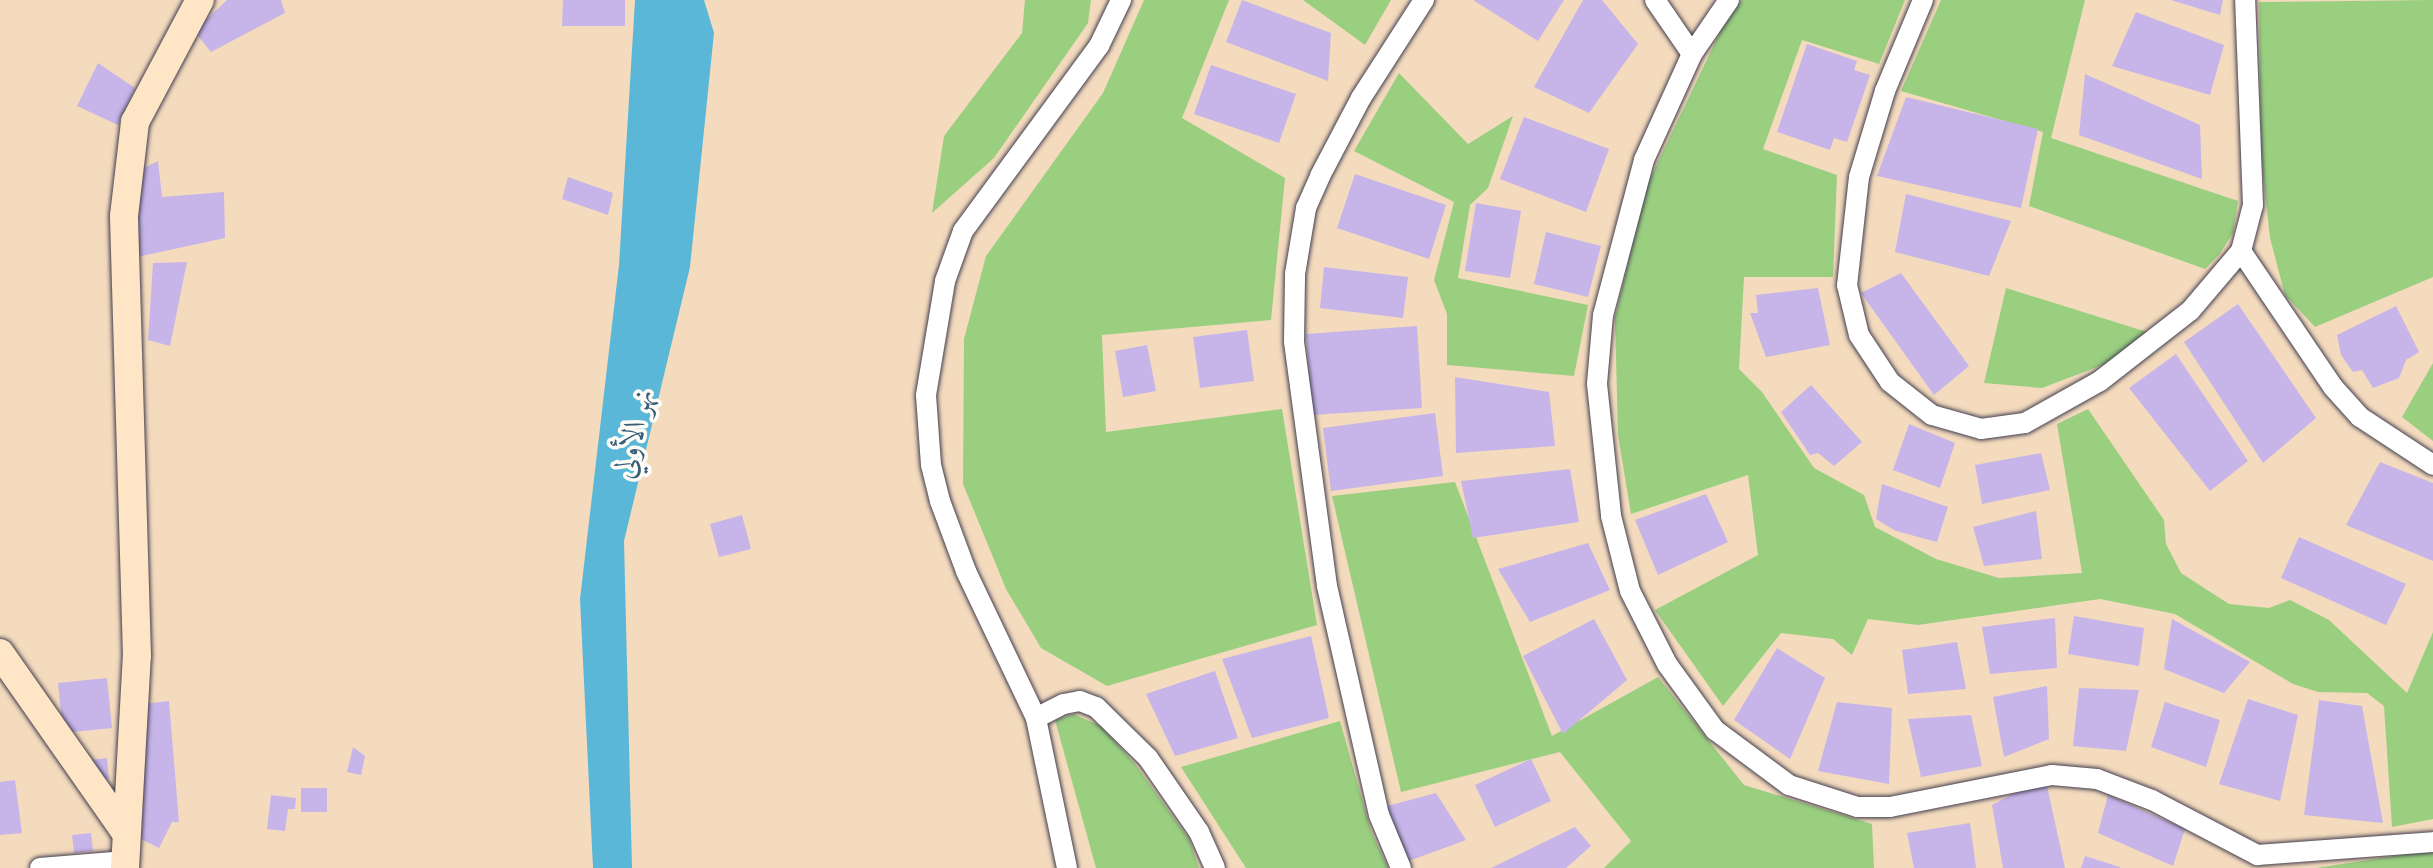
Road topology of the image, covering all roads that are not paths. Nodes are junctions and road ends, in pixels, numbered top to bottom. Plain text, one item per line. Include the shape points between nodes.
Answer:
1 (200, 0) edge
2 (1121, 0) edge
3 (1424, 0) edge
4 (1655, 0) edge
5 (1729, 0) edge
6 (1923, 0) edge
7 (2245, 0) edge
8 (1692, 54) junction
9 (2241, 251) junction
10 (2433, 465) edge
11 (0, 653) edge
12 (1036, 718) junction
13 (126, 833) junction
14 (2433, 842) edge
15 (2255, 861) edge
16 (126, 864) edge
17 (40, 868) edge
18 (1067, 868) edge
19 (1215, 868) edge
20 (1401, 868) edge

1 - 13 main road via 135,122 124,216 137,656
2 - 12 street via 1099,46 963,231 945,281 926,395 931,465 940,501
3 - 20 street via 1361,98 1320,176 1306,208 1295,274 1294,341 1327,586 1376,803
4 - 8 street
5 - 8 street
6 - 9 street via 1873,130 1848,252 1847,285 1859,335 1871,359 1908,399 1932,415 1981,429 2047,414 2190,311
7 - 9 street via 2253,205
8 - 15 street via 1644,160 1624,222 1603,315 1597,384 1603,466 1619,558 1648,630 1691,699 1715,730 1752,761 1823,800 1890,807 2052,775 2097,779 2152,800
9 - 10 street via 2333,387 2360,417
11 - 13 main road
12 - 18 street
12 - 19 street via 1080,701 1096,707 1148,758 1199,832
13 - 16 main road
14 - 15 street
16 - 17 street

